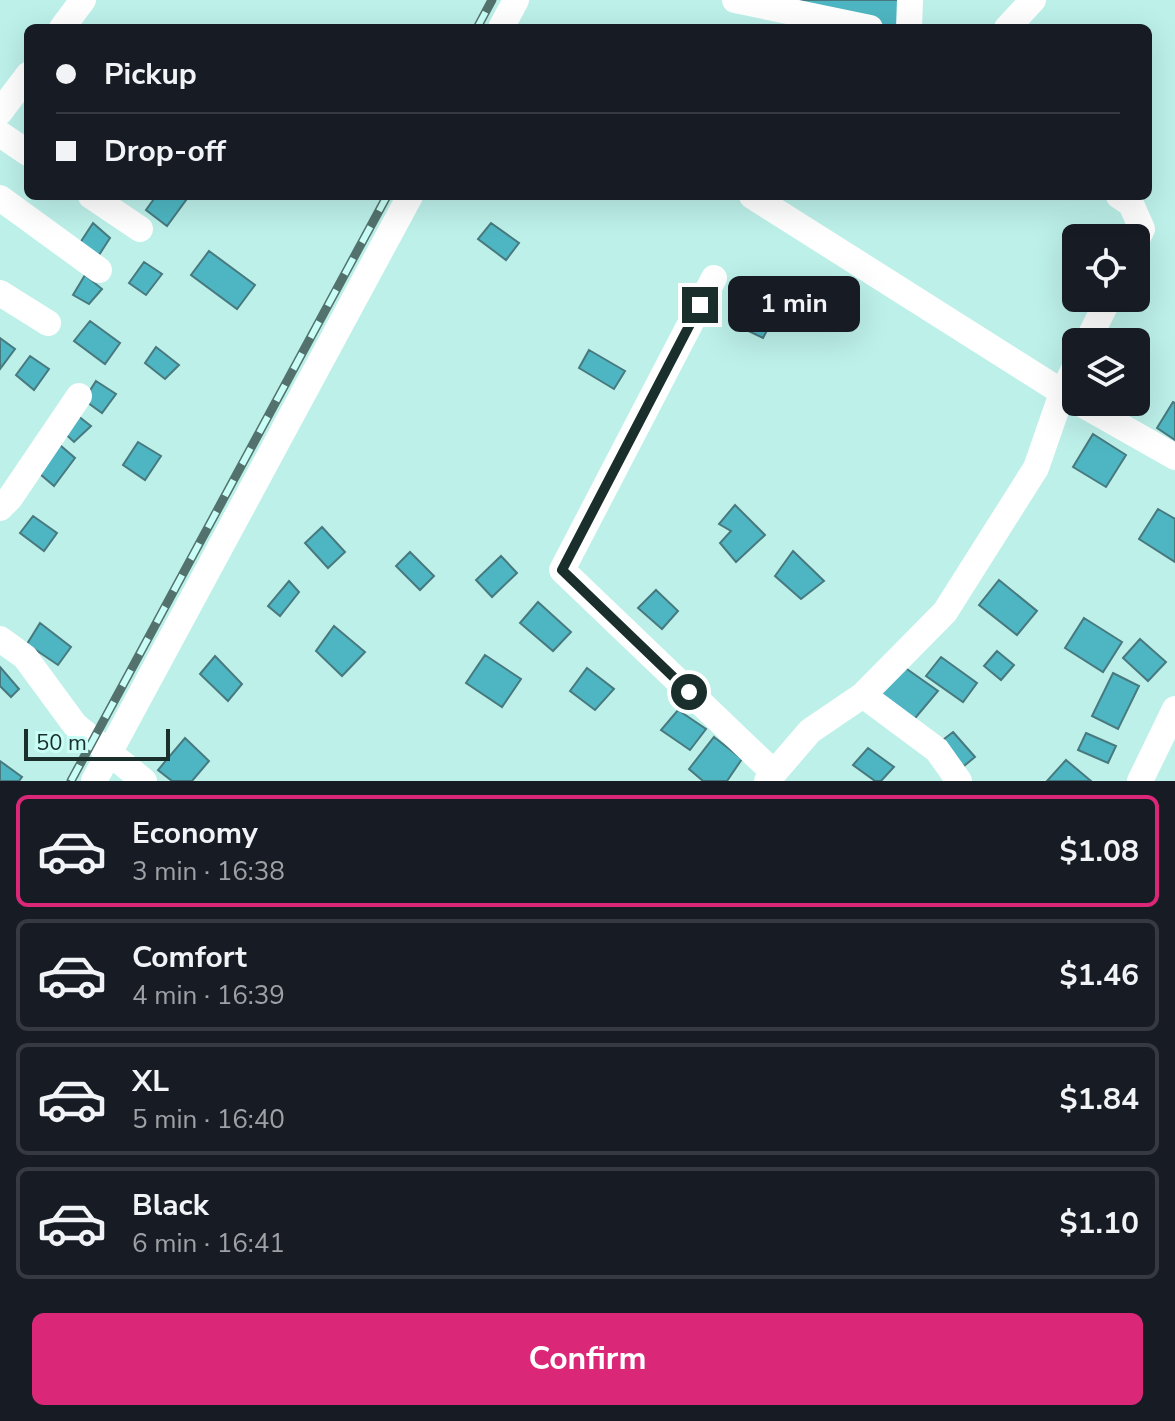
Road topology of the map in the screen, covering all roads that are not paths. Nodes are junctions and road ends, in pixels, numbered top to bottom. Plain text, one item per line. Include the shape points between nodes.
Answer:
1 (83, 0) edge
2 (516, 0) edge
3 (735, 0) edge
4 (910, 0) edge
5 (1033, 0) edge
6 (65, 24) edge
7 (503, 24) edge
8 (851, 24) edge
9 (909, 24) edge
10 (1011, 24) edge
11 (24, 80) edge
12 (0, 112) edge
13 (0, 134) edge
14 (24, 150) edge
15 (0, 198) edge
16 (97, 200) edge
17 (408, 200) edge
18 (758, 200) edge
19 (1125, 200) edge
20 (1140, 224) edge
21 (140, 229) dead end
22 (99, 270) dead end
23 (714, 278) dead end
24 (0, 293) edge
25 (48, 323) dead end
26 (1062, 393) edge
27 (79, 396) dead end
28 (1063, 416) edge
29 (1102, 416) edge
30 (1175, 457) edge
31 (0, 508) edge
32 (0, 639) edge
33 (863, 695) junction
34 (1175, 709) edge
35 (109, 752) junction
36 (770, 777) edge
37 (94, 781) edge
38 (144, 781) edge
39 (959, 781) edge
40 (1140, 781) edge

1 - 6 street
2 - 7 street
3 - 8 street
4 - 9 street
5 - 10 street
11 - 12 street
13 - 14 street
15 - 22 street
16 - 21 street
17 - 35 street
18 - 26 street
19 - 20 street
23 - 36 street via 562,570
24 - 25 street
27 - 31 street
28 - 33 street via 945,612
29 - 30 street
32 - 35 street via 25,657 75,725
33 - 36 street via 810,731
33 - 39 street via 937,750
34 - 40 street
35 - 37 street
35 - 38 street

